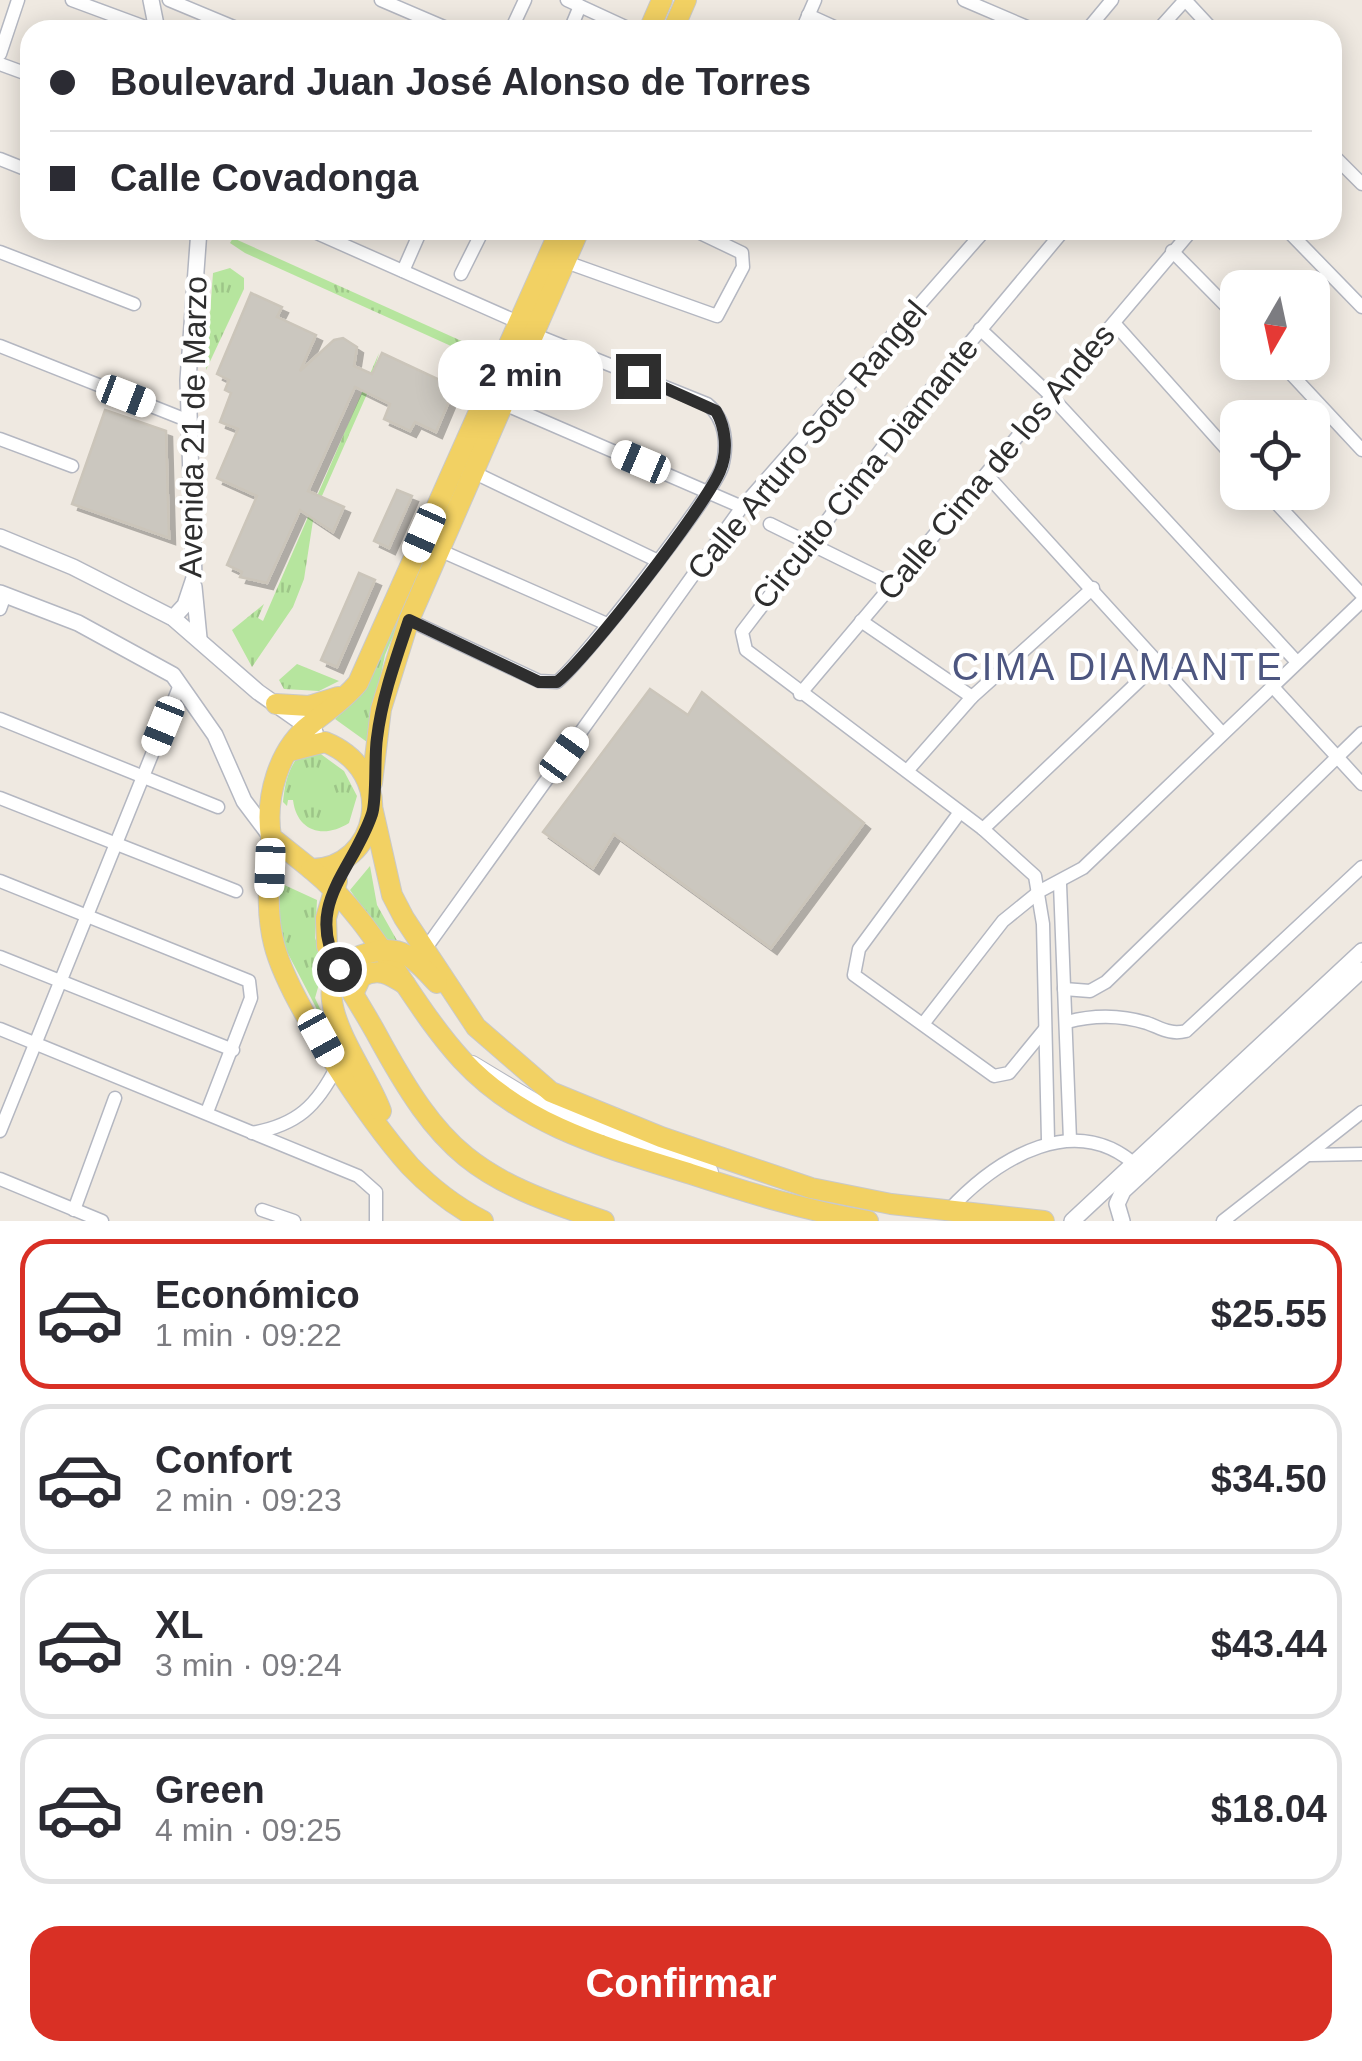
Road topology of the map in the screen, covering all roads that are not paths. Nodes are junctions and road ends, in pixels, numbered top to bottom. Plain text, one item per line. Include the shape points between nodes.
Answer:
1 (18, 0) edge
2 (72, 0) edge
3 (168, 0) edge
4 (212, 0) edge
5 (380, 0) edge
6 (815, 0) edge
7 (964, 0) edge
8 (1185, 0) edge
9 (1112, 1) edge
10 (573, 3) edge
11 (206, 15) junction
12 (808, 15) junction
13 (127, 20) edge
14 (218, 20) edge
15 (428, 20) edge
16 (610, 20) edge
17 (806, 20) edge
18 (819, 20) edge
19 (1011, 20) edge
20 (1096, 20) edge
21 (1167, 20) edge
22 (1204, 20) edge
23 (0, 54) edge
24 (1342, 164) edge
25 (1362, 184) edge
26 (194, 240) edge
27 (332, 240) edge
28 (417, 240) edge
29 (478, 240) edge
30 (557, 240) edge
31 (576, 240) edge
32 (715, 240) edge
33 (976, 240) edge
34 (1056, 240) edge
35 (1182, 240) edge
36 (1297, 240) edge
37 (1172, 251) junction
38 (0, 252) edge
39 (566, 262) junction
40 (403, 272) junction
41 (461, 274) dead end
42 (1220, 300) edge
43 (134, 304) dead end
44 (1362, 307) edge
45 (1114, 323) junction
46 (526, 328) junction
47 (980, 329) junction
48 (0, 346) edge
49 (1297, 380) edge
50 (1049, 394) junction
51 (504, 404) junction
52 (188, 421) junction
53 (0, 439) edge
54 (1220, 442) edge
55 (1362, 450) edge
56 (72, 466) dead end
57 (475, 473) junction
58 (986, 475) junction
59 (707, 494) junction
60 (742, 508) junction
61 (1282, 510) edge
62 (770, 524) dead end
63 (0, 537) edge
64 (810, 541) junction
65 (439, 550) junction
66 (656, 560) junction
67 (194, 578) junction
68 (892, 584) junction
69 (1093, 588) junction
70 (1362, 598) edge
71 (2, 599) edge
72 (174, 618) junction
73 (409, 620) junction
74 (861, 621) junction
75 (607, 624) junction
76 (199, 638) junction
77 (1160, 661) junction
78 (1296, 661) junction
79 (180, 685) junction
80 (1272, 687) junction
81 (349, 694) junction
82 (800, 694) junction
83 (972, 697) junction
84 (276, 704) junction
85 (0, 719) edge
86 (308, 725) junction
87 (1222, 733) junction
88 (1362, 733) edge
89 (326, 742) junction
90 (290, 751) junction
91 (1337, 757) junction
92 (907, 772) junction
93 (142, 777) junction
94 (372, 783) junction
95 (1362, 784) edge
96 (0, 798) edge
97 (218, 807) dead end
98 (373, 811) junction
99 (960, 812) junction
100 (983, 829) junction
101 (271, 837) junction
102 (116, 844) junction
103 (349, 857) junction
104 (1362, 867) edge
105 (311, 869) junction
106 (0, 882) edge
107 (1060, 884) junction
108 (334, 888) junction
109 (236, 891) dead end
110 (1040, 892) junction
111 (86, 914) junction
112 (426, 948) junction
113 (382, 950) junction
114 (1362, 951) edge
115 (0, 956) edge
116 (339, 969) junction
117 (1362, 970) edge
118 (60, 979) junction
119 (406, 985) junction
120 (1064, 990) junction
121 (1090, 990) junction
122 (353, 994) junction
123 (458, 1000) junction
124 (1090, 1016) junction
125 (1067, 1022) junction
126 (923, 1024) junction
127 (1045, 1028) junction
128 (0, 1030) edge
129 (35, 1043) junction
130 (233, 1050) junction
131 (462, 1060) junction
132 (337, 1066) junction
133 (115, 1098) dead end
134 (4, 1109) edge
135 (208, 1112) junction
136 (1362, 1112) edge
137 (609, 1118) junction
138 (292, 1122) junction
139 (0, 1131) edge
140 (252, 1133) junction
141 (388, 1136) junction
142 (1048, 1140) junction
143 (1070, 1140) junction
144 (296, 1150) junction
145 (1362, 1154) edge
146 (1310, 1155) junction
147 (1138, 1167) junction
148 (0, 1178) edge
149 (718, 1183) junction
150 (74, 1210) junction
151 (262, 1210) dead end
152 (948, 1210) junction
153 (102, 1221) edge
154 (294, 1221) edge
155 (376, 1221) edge
156 (483, 1221) edge
157 (604, 1221) edge
158 (868, 1221) edge
159 (1044, 1221) edge
160 (1072, 1221) edge
161 (1122, 1221) edge
162 (1223, 1221) edge

1 - 23 street
2 - 13 street
3 - 11 street
4 - 11 street
5 - 15 street
6 - 12 street
7 - 19 street
8 - 21 street
8 - 22 street
9 - 20 street
10 - 16 street
11 - 14 street
12 - 17 street
12 - 18 street
24 - 25 street
26 - 52 street, Avenida 21 de Marzo
27 - 40 street
28 - 40 street
29 - 41 street
30 - 46 main road
31 - 39 main road
32 - 39 street via 742,253 743,266 717,316
33 - 60 street, Calle Arturo Soto Rangel
34 - 47 street, Circuito Cima Diamante
35 - 37 street, Calle Cima de los Andes
36 - 44 street
37 - 42 street
37 - 45 street, Calle Cima de los Andes
38 - 43 street
39 - 46 main road
40 - 46 street
45 - 50 street, Calle Cima de los Andes
45 - 54 street
46 - 51 main road
46 - 59 street via 707,404 722,422 725,442
46 - 81 main road
47 - 50 street
47 - 64 street, Circuito Cima Diamante
48 - 52 street
49 - 55 street
50 - 58 street, Calle Cima de los Andes
50 - 78 street
51 - 57 main road
51 - 59 street
52 - 67 street, Avenida 21 de Marzo
53 - 56 street
57 - 65 main road
57 - 66 street
58 - 68 street, Calle Cima de los Andes
58 - 69 street
59 - 60 street
59 - 66 street
60 - 112 street, Calle Arturo Soto Rangel
61 - 70 street
62 - 64 street
63 - 72 street
64 - 68 street
64 - 82 street, Circuito Cima Diamante via 742,632 746,650
65 - 73 main road
65 - 75 street
66 - 75 street
67 - 72 street, Avenida 21 de Marzo
67 - 76 street
68 - 74 street, Calle Cima de los Andes
69 - 77 street
69 - 83 street
70 - 78 street
71 - 79 street via 148,658
72 - 76 street
73 - 75 street via 549,684 566,675
73 - 94 main road via 382,709
74 - 82 street, Calle Cima de los Andes
74 - 83 street
76 - 84 street
77 - 87 street
77 - 100 street
78 - 80 street
79 - 93 street
79 - 101 street
80 - 87 street
80 - 91 street
81 - 84 main road via 310,706
81 - 86 main road
82 - 92 street, Circuito Cima Diamante
83 - 92 street
84 - 86 street
85 - 93 street
86 - 89 street
86 - 90 main road
87 - 107 street
88 - 91 street
89 - 90 main road
89 - 94 main road via 354,757
90 - 101 main road via 270,793
91 - 95 street
91 - 121 street via 1106,982
92 - 99 street, Circuito Cima Diamante
93 - 97 street
93 - 102 street
94 - 98 main road
96 - 102 street
98 - 103 main road
98 - 112 main road via 392,895
99 - 100 street, Circuito Cima Diamante
99 - 126 street via 859,949 853,967 858,981
100 - 110 street, Circuito Cima Diamante via 1029,868
101 - 105 main road
101 - 132 main road via 269,924 275,950
102 - 109 street
102 - 111 street
103 - 105 main road
103 - 108 main road
104 - 124 street via 1186,1031
105 - 108 main road
106 - 111 street
107 - 110 street
107 - 120 street
108 - 113 main road
108 - 116 main road via 326,931
110 - 126 street via 1003,921
110 - 127 street
111 - 118 street
111 - 130 street via 244,976 251,998
112 - 123 main road
113 - 116 main road
113 - 119 main road
113 - 123 main road via 403,951
114 - 147 street
115 - 118 street
116 - 122 main road
116 - 141 main road via 330,1003
117 - 147 street
118 - 129 street
118 - 130 street
119 - 122 main road via 374,972 360,978
119 - 131 main road
120 - 121 street
120 - 125 street
121 - 124 street
122 - 157 main road via 418,1106 448,1144 522,1194
123 - 137 main road via 476,1028 532,1080
124 - 125 street
125 - 143 street
126 - 127 street via 998,1077
127 - 142 street
128 - 129 street
129 - 134 street
129 - 135 street
130 - 135 street
131 - 137 main road via 570,1120 594,1127
131 - 149 main road via 504,1099 553,1126
132 - 138 street via 314,1105
132 - 141 main road
133 - 150 street
134 - 139 street
135 - 140 street
136 - 146 street
137 - 149 main road via 620,1137 707,1169
137 - 152 main road via 811,1188
138 - 140 street
138 - 144 street
140 - 144 street
141 - 156 main road via 434,1188
142 - 143 street
142 - 152 street via 1010,1160
143 - 147 street via 1102,1145
144 - 155 street via 358,1176 376,1192
145 - 146 street
146 - 162 street
147 - 160 street
147 - 161 street via 1119,1198
148 - 150 street
149 - 158 main road
150 - 153 street
151 - 154 street
152 - 159 main road

